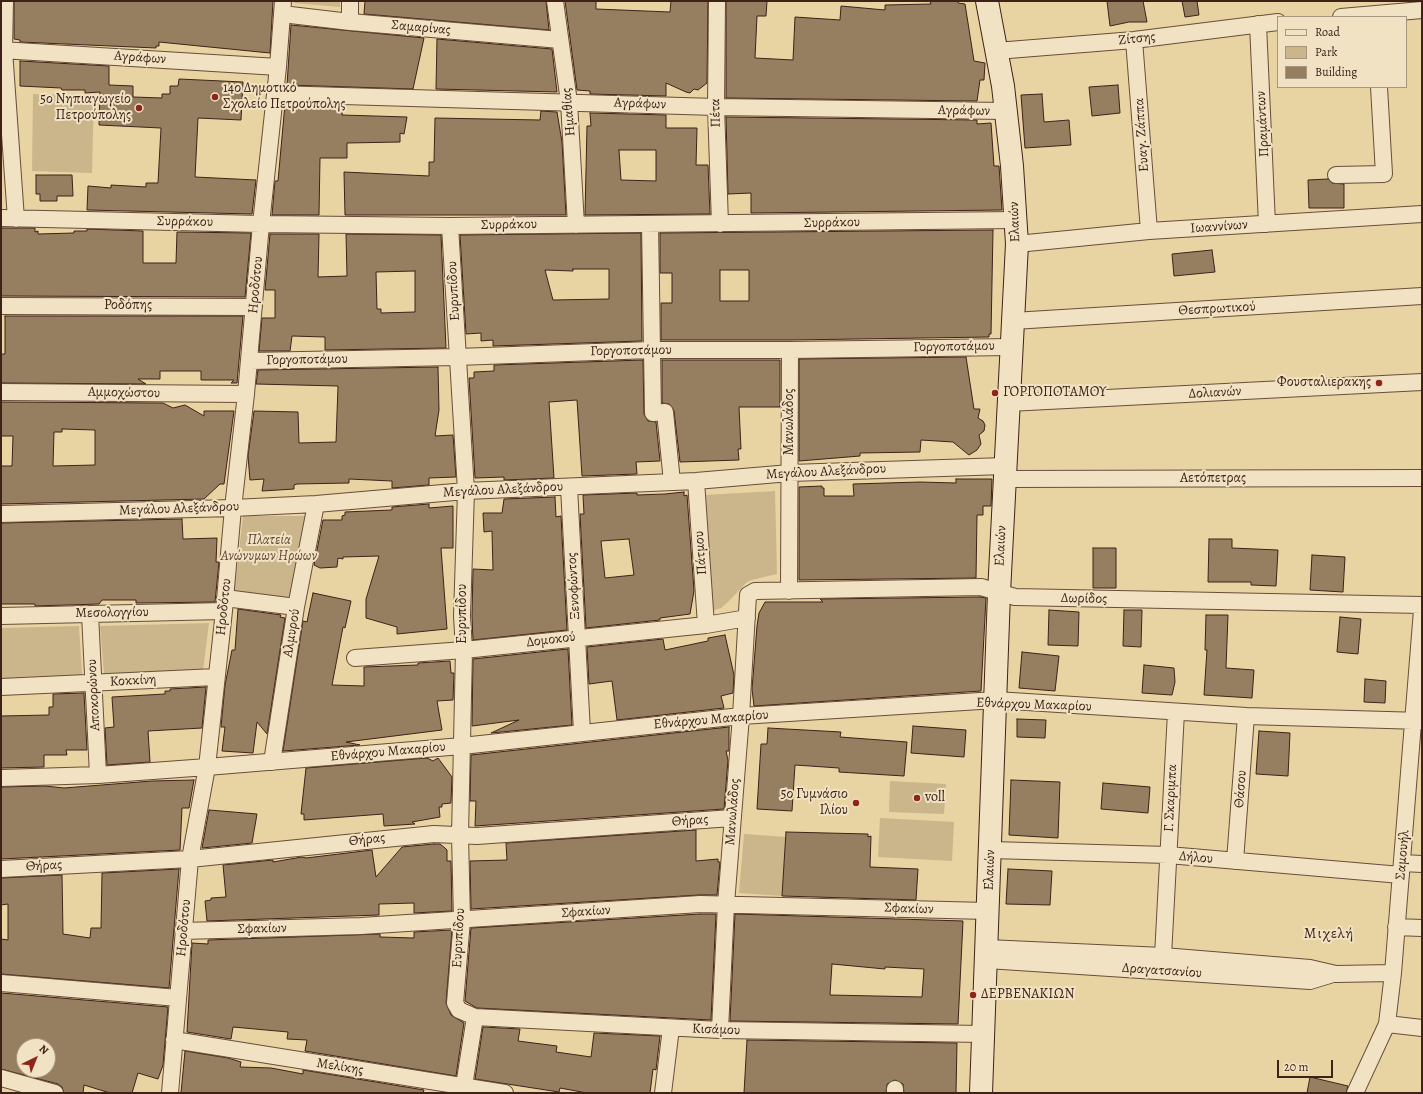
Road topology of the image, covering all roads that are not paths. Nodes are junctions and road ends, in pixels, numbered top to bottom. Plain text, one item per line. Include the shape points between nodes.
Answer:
1 (5, 1) edge
2 (350, 1) edge
3 (555, 1) edge
4 (717, 1) edge
5 (987, 1) edge
6 (282, 7) edge
7 (1393, 7) edge
8 (1422, 10) edge
9 (1376, 16) edge
10 (350, 22) junction
11 (1277, 22) edge
12 (1258, 24) junction
13 (560, 40) junction
14 (1134, 40) junction
15 (2, 50) edge
16 (996, 51) junction
17 (278, 67) junction
18 (1379, 88) edge
19 (275, 94) junction
20 (569, 102) junction
21 (716, 107) junction
22 (1005, 111) junction
23 (6, 165) edge
24 (1336, 175) dead end
25 (1422, 214) edge
26 (8, 218) edge
27 (1016, 220) junction
28 (261, 224) junction
29 (576, 224) junction
30 (650, 224) junction
31 (720, 224) junction
32 (1267, 224) junction
33 (450, 226) junction
34 (1149, 231) junction
35 (1017, 244) junction
36 (1422, 296) edge
37 (1, 306) edge
38 (254, 307) junction
39 (1013, 321) junction
40 (1012, 346) junction
41 (650, 350) junction
42 (790, 350) junction
43 (457, 357) junction
44 (250, 361) junction
45 (1422, 382) edge
46 (1, 392) edge
47 (246, 394) junction
48 (1008, 403) junction
49 (1004, 472) junction
50 (790, 473) junction
51 (1422, 478) edge
52 (696, 481) junction
53 (672, 482) junction
54 (569, 487) junction
55 (466, 491) junction
56 (316, 504) junction
57 (233, 508) junction
58 (1, 514) edge
59 (789, 591) junction
60 (999, 592) junction
61 (748, 595) joint
62 (224, 604) junction
63 (1422, 605) edge
64 (296, 607) junction
65 (1422, 610) edge
66 (90, 614) junction
67 (1, 616) edge
68 (747, 618) junction
69 (706, 625) junction
70 (577, 637) junction
71 (464, 650) junction
72 (1420, 655) edge
73 (355, 658) dead end
74 (216, 677) junction
75 (93, 683) junction
76 (1, 687) edge
77 (996, 700) junction
78 (1176, 712) junction
79 (741, 716) junction
80 (1246, 716) junction
81 (1418, 721) edge
82 (582, 732) junction
83 (462, 746) junction
84 (272, 762) junction
85 (206, 767) junction
86 (98, 775) junction
87 (1, 778) edge
88 (732, 818) junction
89 (460, 835) junction
90 (991, 850) junction
91 (1168, 856) junction
92 (190, 858) junction
93 (1235, 862) junction
94 (1422, 864) edge
95 (1, 869) edge
96 (1401, 869) junction
97 (726, 904) junction
98 (988, 911) junction
99 (462, 920) junction
100 (1396, 926) junction
101 (1422, 928) edge
102 (183, 931) junction
103 (987, 954) junction
104 (1163, 956) junction
105 (1393, 973) junction
106 (1336, 974) junction
107 (1, 983) edge
108 (178, 998) junction
109 (455, 1003) joint
110 (475, 1017) junction
111 (1387, 1024) junction
112 (671, 1028) junction
113 (1422, 1028) edge
114 (720, 1030) junction
115 (984, 1034) junction
116 (174, 1040) junction
117 (1, 1078) edge
118 (464, 1086) junction
119 (55, 1093) edge
120 (170, 1093) edge
121 (505, 1093) edge
122 (663, 1093) edge
123 (982, 1093) edge
124 (1355, 1093) edge

1 - 15 street
2 - 10 street
3 - 13 street, Ημαθίας
4 - 21 street, Πέτα
5 - 16 street, Ελαιών
6 - 10 street, Σαμαρίνας
6 - 17 street, Ηροδότου
7 - 8 street
7 - 9 street
10 - 13 street, Σαμαρίνας
11 - 12 street, Ζίτσης
12 - 14 street, Ζίτσης
12 - 32 street, Πραμάντων
13 - 20 street, Ημαθίας
14 - 16 street, Ζίτσης
14 - 34 street, Ευαγ. Ζάππα
15 - 17 street, Αγράφων
15 - 23 street
16 - 22 street, Ελαιών
17 - 19 street, Ηροδότου
18 - 24 street via 1384,174
19 - 20 street, Αγράφων
19 - 28 street, Ηροδότου
20 - 21 street, Αγράφων
20 - 29 street, Ημαθίας
21 - 22 street, Αγράφων
21 - 31 street, Πέτα
22 - 27 street, Ελαιών
23 - 26 street
25 - 32 street, Ιωαννίνων
26 - 28 street, Συρράκου
27 - 31 street, Συρράκου
27 - 35 street, Ελαιών
28 - 33 street, Συρράκου
28 - 38 street, Ηροδότου
29 - 30 street, Συρράκου
29 - 33 street, Συρράκου
30 - 31 street, Συρράκου
30 - 41 street
32 - 34 street, Ιωαννίνων
33 - 43 street, Ευρυπίδου
34 - 35 street, Ιωαννίνων
35 - 39 street, Ελαιών
36 - 39 street, Θεσπρωτικού
37 - 38 street, Ροδόπης
38 - 44 street, Ηροδότου
39 - 40 street, Ελαιών
40 - 42 street, Γοργοποτάμου
40 - 48 street, Ελαιών
41 - 42 street, Γοργοποτάμου
41 - 43 street, Γοργοποτάμου
41 - 53 street via 653,413 666,412
42 - 50 street, Μανωλάδος
43 - 44 street, Γοργοποτάμου
43 - 55 street, Ευρυπίδου
44 - 47 street, Ηροδότου
45 - 48 street, Δολιανών
46 - 47 street, Αμμοχώστου
47 - 57 street, Ηροδότου
48 - 49 street, Ελαιών
49 - 50 street, Μεγάλου Αλεξάνδρου
49 - 51 street, Αετόπετρας
49 - 60 street, Ελαιών
50 - 52 street, Μεγάλου Αλεξάνδρου
50 - 59 street, Μανωλάδος
52 - 53 street, Μεγάλου Αλεξάνδρου
52 - 69 street, Πάτμου
53 - 54 street, Μεγάλου Αλεξάνδρου
54 - 55 street, Μεγάλου Αλεξάνδρου
54 - 70 street, Ξενοφώντος
55 - 56 street, Μεγάλου Αλεξάνδρου
55 - 71 street, Ευρυπίδου via 462,616
56 - 57 street, Μεγάλου Αλεξάνδρου
56 - 64 street, Αλμυρού
57 - 58 street, Μεγάλου Αλεξάνδρου
57 - 62 street, Ηροδότου
59 - 60 street, Δωρίδος via 981,587
59 - 61 street, Δωρίδος via 754,591
60 - 63 street, Δωρίδος via 1015,598
60 - 77 street, Ελαιών
61 - 68 street, Μανωλάδος
62 - 64 street, Μεσολογγίου
62 - 66 street, Μεσολογγίου
62 - 74 street, Ηροδότου
64 - 84 street, Αλμυρού
65 - 72 street, Σαμουήλ
66 - 67 street, Μεσολογγίου
66 - 75 street, Αποκορώνου
68 - 69 street, Δομοκού
68 - 79 street, Μανωλάδος
69 - 70 street, Δομοκού
70 - 71 street, Δομοκού
70 - 82 street, Ξενοφώντος
71 - 73 street, Δομοκού
71 - 83 street, Ευρυπίδου
72 - 81 street, Σαμουήλ
74 - 75 street, Κοκκίνη
74 - 85 street, Ηροδότου
75 - 76 street, Κοκκίνη
75 - 86 street, Αποκορώνου
77 - 78 street, Εθνάρχου Μακαρίου
77 - 79 street, Εθνάρχου Μακαρίου
77 - 90 street, Ελαιών
78 - 80 street, Εθνάρχου Μακαρίου
78 - 91 street, Γ. Σκαριμπα
79 - 82 street, Εθνάρχου Μακαρίου
79 - 88 street, Μανωλάδος
80 - 81 street, Εθνάρχου Μακαρίου
80 - 93 street, Θάσου
81 - 96 street, Σαμουήλ
82 - 83 street, Εθνάρχου Μακαρίου
83 - 84 street, Εθνάρχου Μακαρίου
83 - 89 street, Ευρυπίδου
84 - 85 street, Εθνάρχου Μακαρίου
85 - 86 street, Εθνάρχου Μακαρίου
85 - 92 street, Ηροδότου
86 - 87 street, Εθνάρχου Μακαρίου
88 - 89 street, Θήρας via 477,836
88 - 97 street, Μανωλάδος
89 - 92 street, Θήρας via 434,834
89 - 99 street, Ευρυπίδου
90 - 91 street, Δήλου
90 - 98 street, Ελαιών
91 - 93 street, Δήλου
91 - 104 street, Γ. Σκαριμπα
92 - 95 street, Θήρας
92 - 102 street, Ηροδότου
93 - 96 street, Δήλου
94 - 96 street, Δήλου
96 - 100 street, Σαμουήλ
97 - 98 street, Σφακίων
97 - 99 street, Σφακίων
97 - 114 street, Μανωλάδος
98 - 103 street, Ελαιών
99 - 102 street, Σφακίων via 361,926
99 - 109 street, Ευρυπίδου
100 - 101 street
100 - 105 street, Σαμουήλ
102 - 108 street, Ηροδότου
103 - 104 street, Δραγατσανίου
103 - 106 street, Δραγατσανίου via 1310,981
103 - 115 street, Ελαιών
104 - 106 street, Δραγατσανίου via 1310,968
105 - 106 street, Δραγατσανίου
105 - 111 street, Σαμουήλ
107 - 108 street
108 - 116 street, Ηροδότου
109 - 110 street, Κισάμου via 460,1010
110 - 112 street, Κισάμου
110 - 118 street
111 - 113 street
111 - 124 street, Σαμουήλ
112 - 114 street, Κισάμου
112 - 122 street
114 - 115 street, Κισάμου
115 - 123 street, Ελαιών
116 - 118 street, Μελίκης
116 - 120 street, Ηροδότου
117 - 119 street
118 - 121 street, Μελίκης

